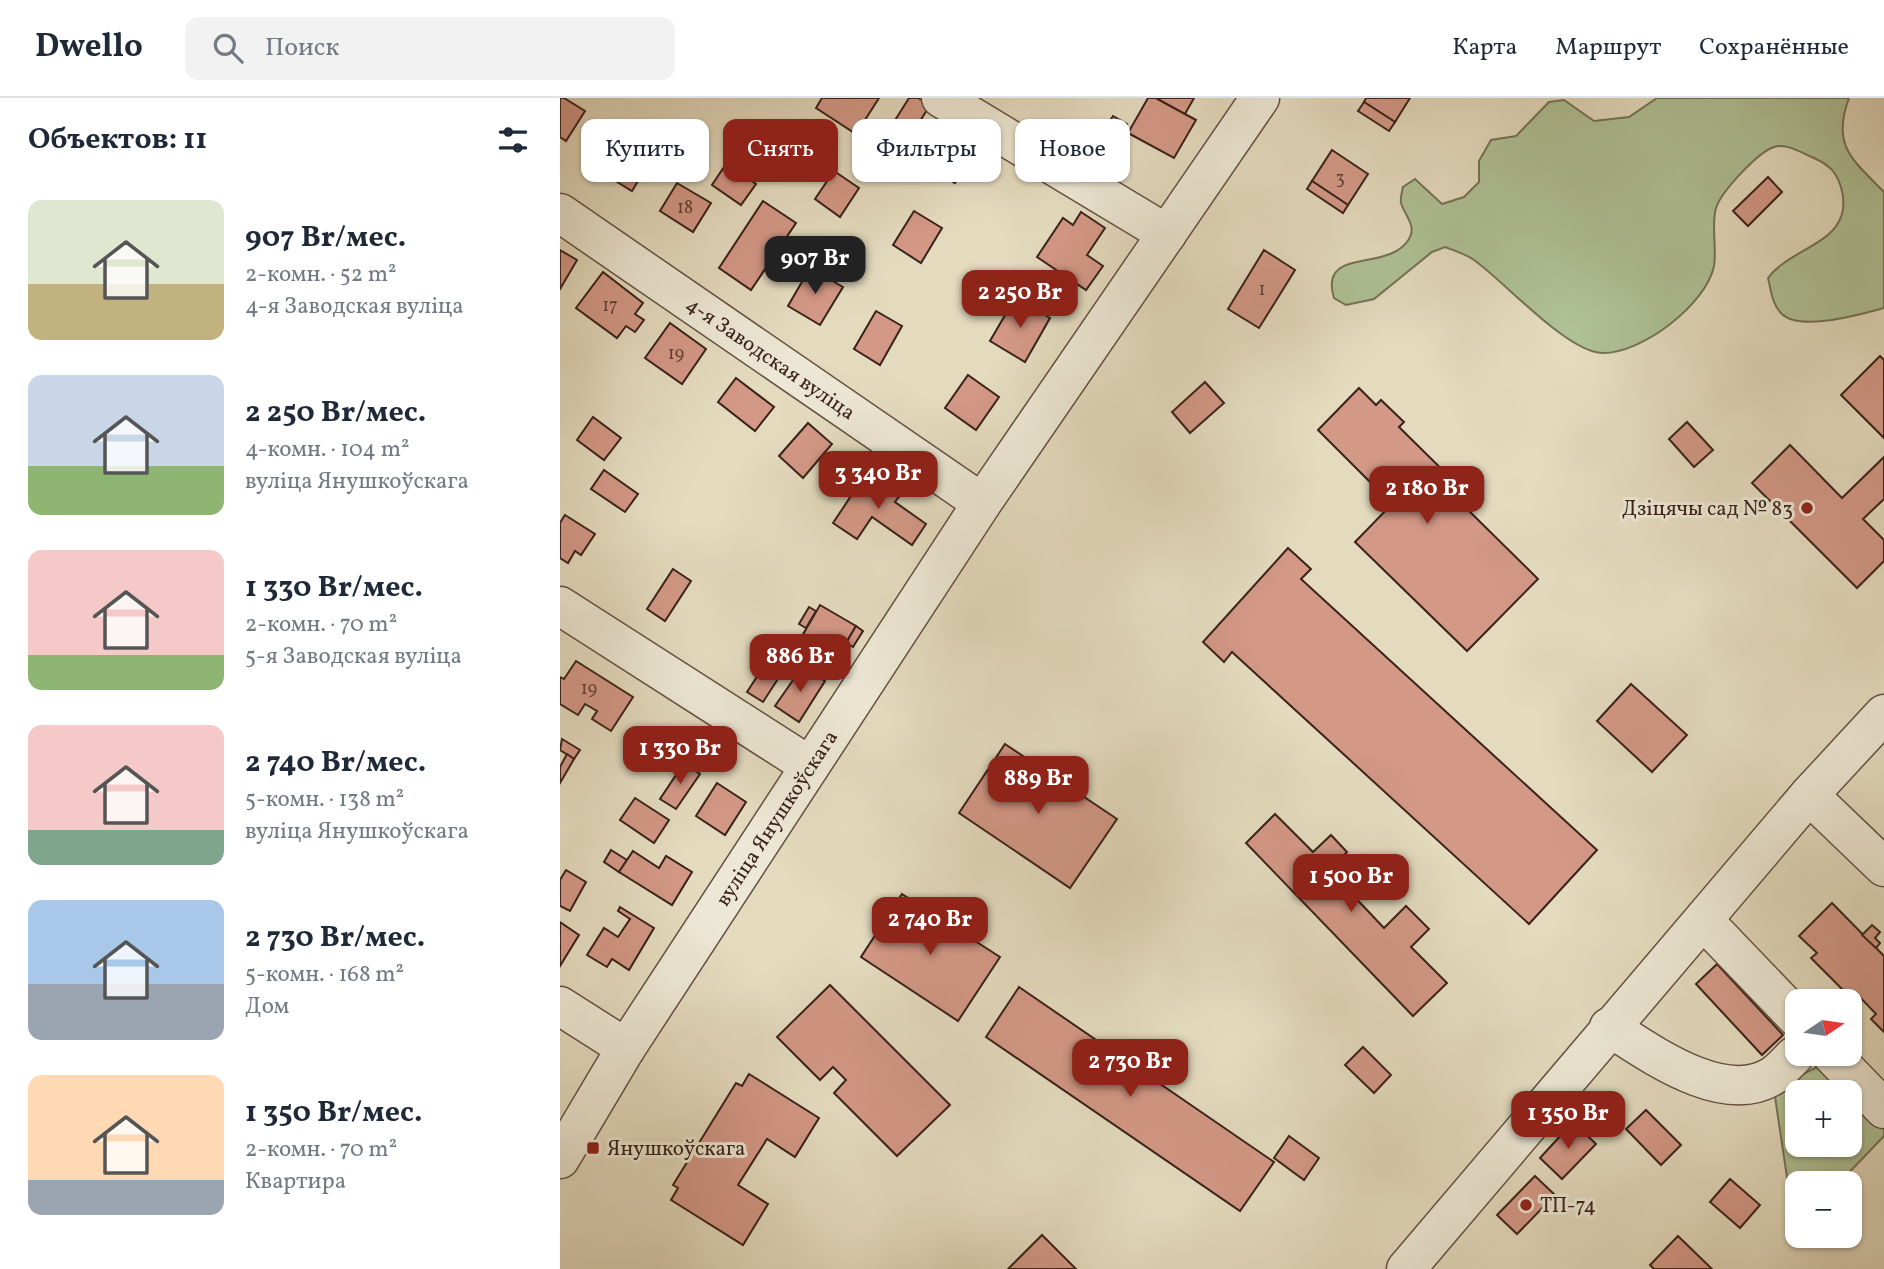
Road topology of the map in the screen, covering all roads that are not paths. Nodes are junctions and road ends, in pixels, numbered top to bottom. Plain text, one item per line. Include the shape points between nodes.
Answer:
1 (941, 98) edge
2 (1260, 98) edge
3 (560, 213) edge
4 (1167, 234) junction
5 (982, 503) junction
6 (560, 606) edge
7 (1884, 714) edge
8 (810, 765) junction
9 (1809, 795) junction
10 (1884, 867) edge
11 (1704, 921) junction
12 (1785, 1005) edge
13 (560, 1006) edge
14 (1609, 1027) junction
15 (626, 1048) junction
16 (1792, 1066) edge
17 (1827, 1066) edge
18 (1884, 1109) edge
19 (560, 1159) edge
20 (1406, 1269) edge

1 - 4 street
2 - 4 street, вуліца Янушкоўскага
3 - 5 street, 4-я Заводская вуліца
4 - 5 street, вуліца Янушкоўскага
5 - 8 street, вуліца Янушкоўскага
6 - 8 street
7 - 9 street
8 - 15 street, вуліца Янушкоўскага
9 - 10 street
9 - 11 street
11 - 12 street
11 - 14 street
13 - 15 street
14 - 16 street via 1671,1067 1723,1084 1749,1084
14 - 20 street
15 - 19 street, вуліца Янушкоўскага
17 - 18 street

